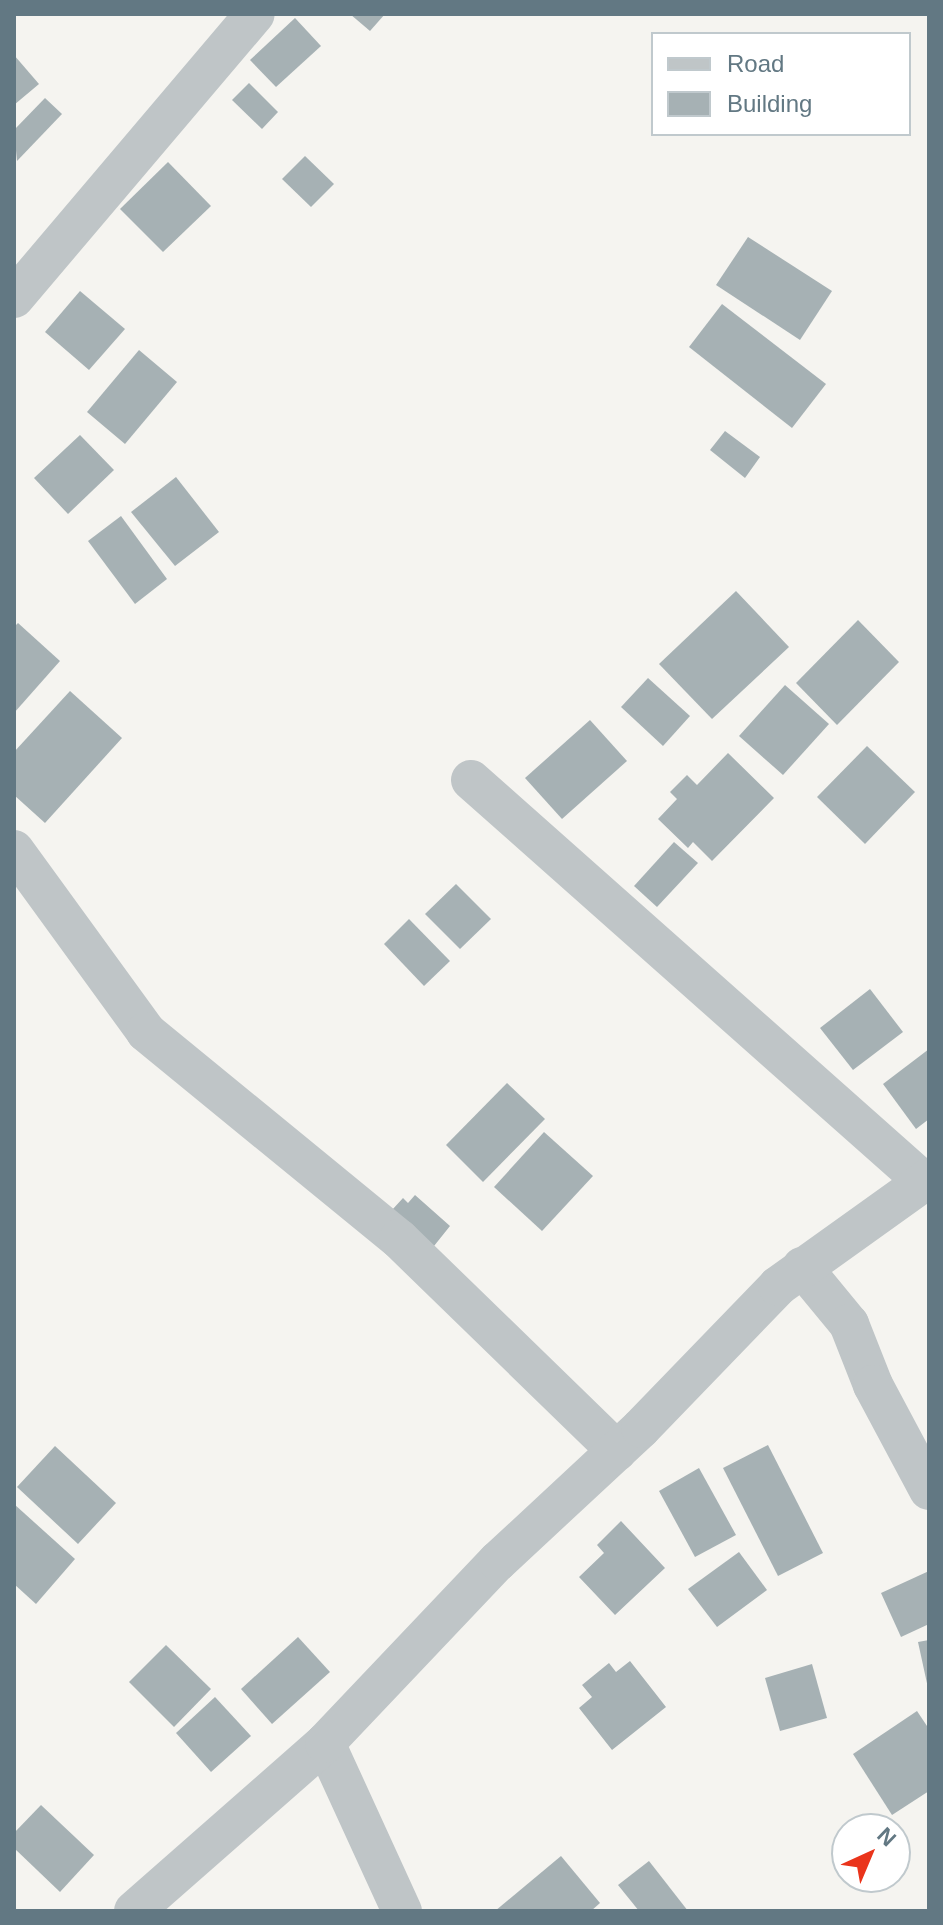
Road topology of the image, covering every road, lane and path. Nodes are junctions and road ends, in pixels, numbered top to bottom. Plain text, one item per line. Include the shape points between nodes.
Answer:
1 (255, 14) edge
2 (14, 298) edge
3 (471, 780) dead end
4 (14, 850) edge
5 (926, 1180) edge
6 (802, 1267) junction
7 (617, 1451) junction
8 (929, 1490) edge
9 (325, 1743) junction
10 (134, 1911) edge
11 (402, 1911) edge

1 - 2 street
3 - 5 street
4 - 7 street via 146,1032 399,1239
5 - 6 street
6 - 7 street
6 - 8 street via 849,1324 873,1385
7 - 9 street via 498,1561
9 - 10 street
9 - 11 street

